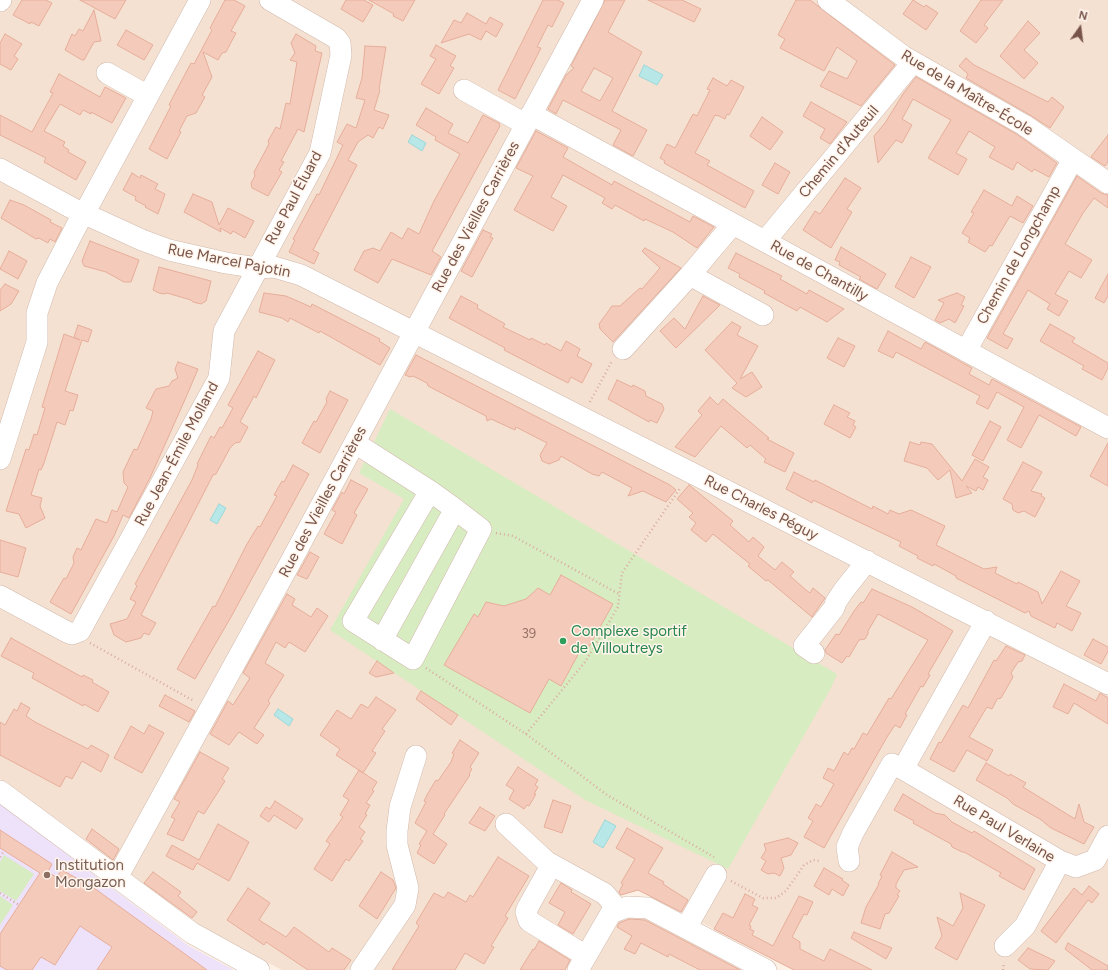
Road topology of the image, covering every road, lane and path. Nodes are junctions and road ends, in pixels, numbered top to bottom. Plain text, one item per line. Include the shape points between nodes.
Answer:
1 (200, 0) edge
2 (270, 0) edge
3 (593, 0) edge
4 (828, 0) edge
5 (913, 62) junction
6 (107, 72) dead end
7 (464, 90) dead end
8 (148, 96) junction
9 (528, 119) junction
10 (1073, 159) junction
11 (0, 169) edge
12 (1108, 183) edge
13 (84, 214) junction
14 (733, 224) junction
15 (765, 241) junction
16 (258, 268) junction
17 (690, 275) junction
18 (763, 315) dead end
19 (415, 332) junction
20 (966, 351) junction
21 (618, 354) joint
22 (587, 406) dead end
23 (1108, 428) edge
24 (355, 443) junction
25 (0, 459) edge
26 (684, 481) dead end
27 (430, 491) junction
28 (455, 509) junction
29 (481, 529) junction
30 (867, 561) junction
31 (619, 594) junction
32 (0, 596) edge
33 (986, 621) junction
34 (81, 637) junction
35 (382, 640) junction
36 (814, 653) dead end
37 (413, 658) junction
38 (1108, 684) edge
39 (200, 704) dead end
40 (526, 734) junction
41 (416, 756) dead end
42 (902, 769) junction
43 (0, 791) edge
44 (506, 824) dead end
45 (1108, 836) edge
46 (4, 851) dead end
47 (0, 857) edge
48 (820, 861) dead end
49 (849, 861) dead end
50 (1060, 861) junction
51 (721, 872) junction
52 (547, 873) dead end
53 (115, 878) junction
54 (0, 893) edge
55 (19, 905) dead end
56 (618, 910) junction
57 (686, 928) junction
58 (1005, 946) dead end
59 (582, 963) edge
60 (259, 970) edge
61 (361, 970) edge
62 (766, 970) edge

1 - 8 street
2 - 16 street, Rue Paul Éluard via 332,35 340,43 341,49 320,153
3 - 9 street, Rue des Vieilles Carrières
4 - 5 street, Rue de la Maître-École
5 - 10 street, Rue de la Maître-École via 1024,125
5 - 15 street, Chemin d'Auteuil
6 - 8 street
7 - 9 street, Rue des Vieilles Carrières
8 - 13 street
9 - 14 street, Rue de Chantilly
9 - 19 street, Rue des Vieilles Carrières
10 - 12 street, Rue de la Maître-École
10 - 20 street, Chemin de Longchamp
11 - 13 street, Rue Marcel Pajotin
13 - 16 street, Rue Marcel Pajotin via 169,250
13 - 25 street via 39,302 37,342
14 - 15 street, Rue de Chantilly
14 - 17 street
15 - 20 street, Rue de Chantilly
16 - 19 street, Rue Marcel Pajotin via 274,267 301,275
16 - 34 street, Rue Jean-Émile Molland via 224,331 219,378 83,627
17 - 18 street
17 - 21 street
19 - 24 street, Rue des Vieilles Carrières
19 - 30 street, Rue Charles Péguy
20 - 23 street, Rue de Chantilly
21 - 22 path
24 - 27 street
24 - 53 street, Rue des Vieilles Carrières
26 - 31 path via 622,573
27 - 28 street
27 - 35 street via 353,621
28 - 29 street
28 - 35 street
29 - 31 path via 513,536
29 - 37 street
30 - 33 street, Rue Charles Péguy
30 - 36 street via 804,646
31 - 40 path via 618,607 585,662
32 - 34 street via 66,632
33 - 38 street, Rue Charles Péguy
33 - 42 street
34 - 39 path
35 - 37 street
37 - 40 path
40 - 51 path via 607,795
41 - 61 street via 400,807 397,831 397,845 408,888 405,905
42 - 49 street via 892,764 853,833 847,847
42 - 50 street, Rue Paul Verlaine
43 - 53 street
44 - 56 street via 547,862 605,894
45 - 50 street via 1094,860 1076,867
46 - 47 path
48 - 51 path via 814,860 804,865 786,891 776,898 763,898
50 - 58 street, Rue Paul Verlaine via 1025,926
51 - 57 street
52 - 59 street via 526,912 529,921
53 - 60 street via 192,933
54 - 55 path
56 - 57 street via 627,907 648,908
56 - 59 street via 612,913
57 - 62 street

